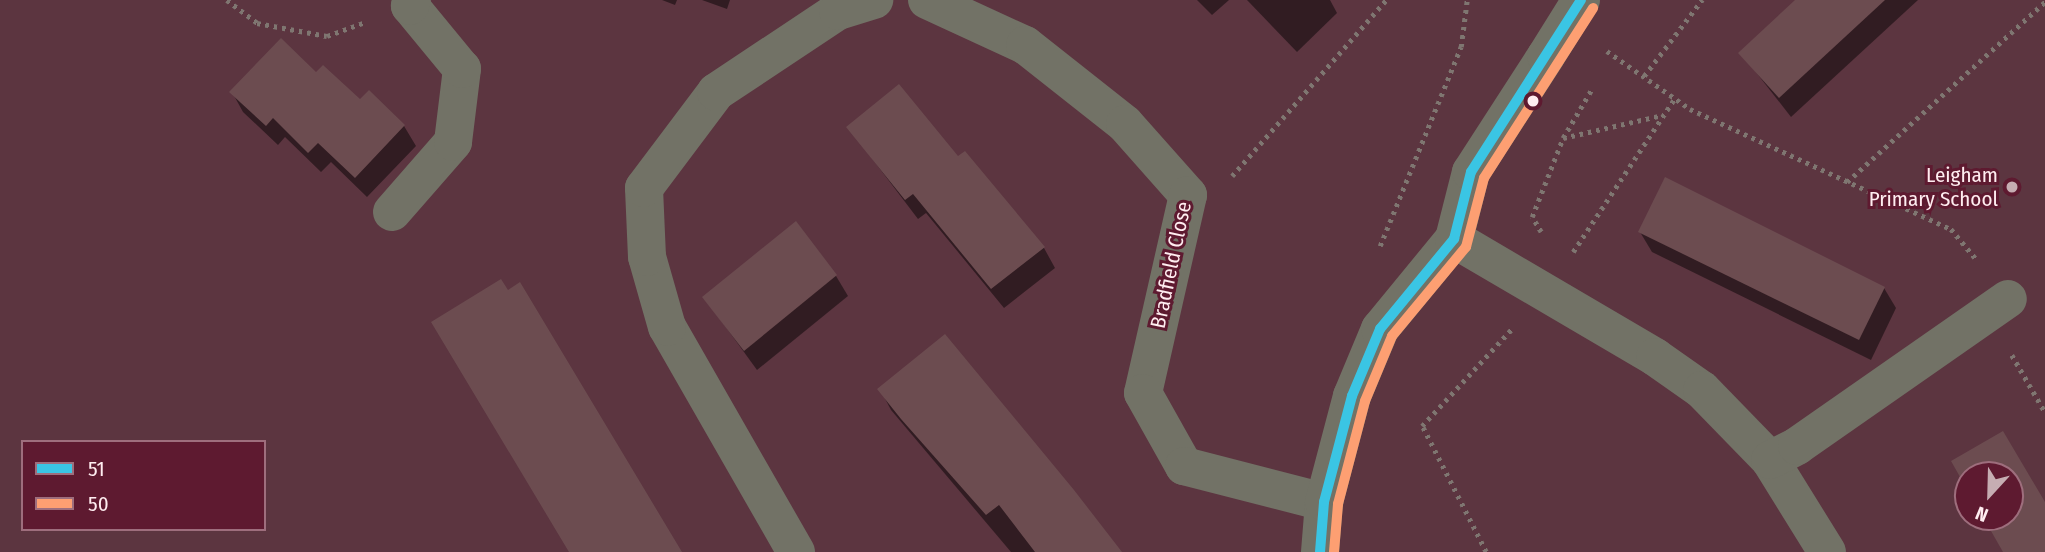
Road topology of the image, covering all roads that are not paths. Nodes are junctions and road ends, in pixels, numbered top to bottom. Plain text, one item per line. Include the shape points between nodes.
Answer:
1 (874, 0) edge
2 (927, 0) edge
3 (1581, 0) edge
4 (411, 3) edge
5 (393, 212) dead end
6 (1454, 239) junction
7 (1998, 306) road end
8 (1770, 460) junction
9 (1324, 502) junction
10 (796, 552) edge
11 (1320, 552) edge
12 (1827, 552) edge

1 - 10 street via 838,10 716,92 644,188 647,257 667,327
2 - 9 street, Bradfield Close via 1025,45 1125,124 1188,195 1143,393 1184,466
3 - 6 street, bridge via 1471,172
4 - 5 street via 462,69 453,142
6 - 8 street via 1553,281 1702,390
6 - 9 street via 1380,329 1352,396
7 - 8 street via 1797,446
8 - 12 street
9 - 11 street

